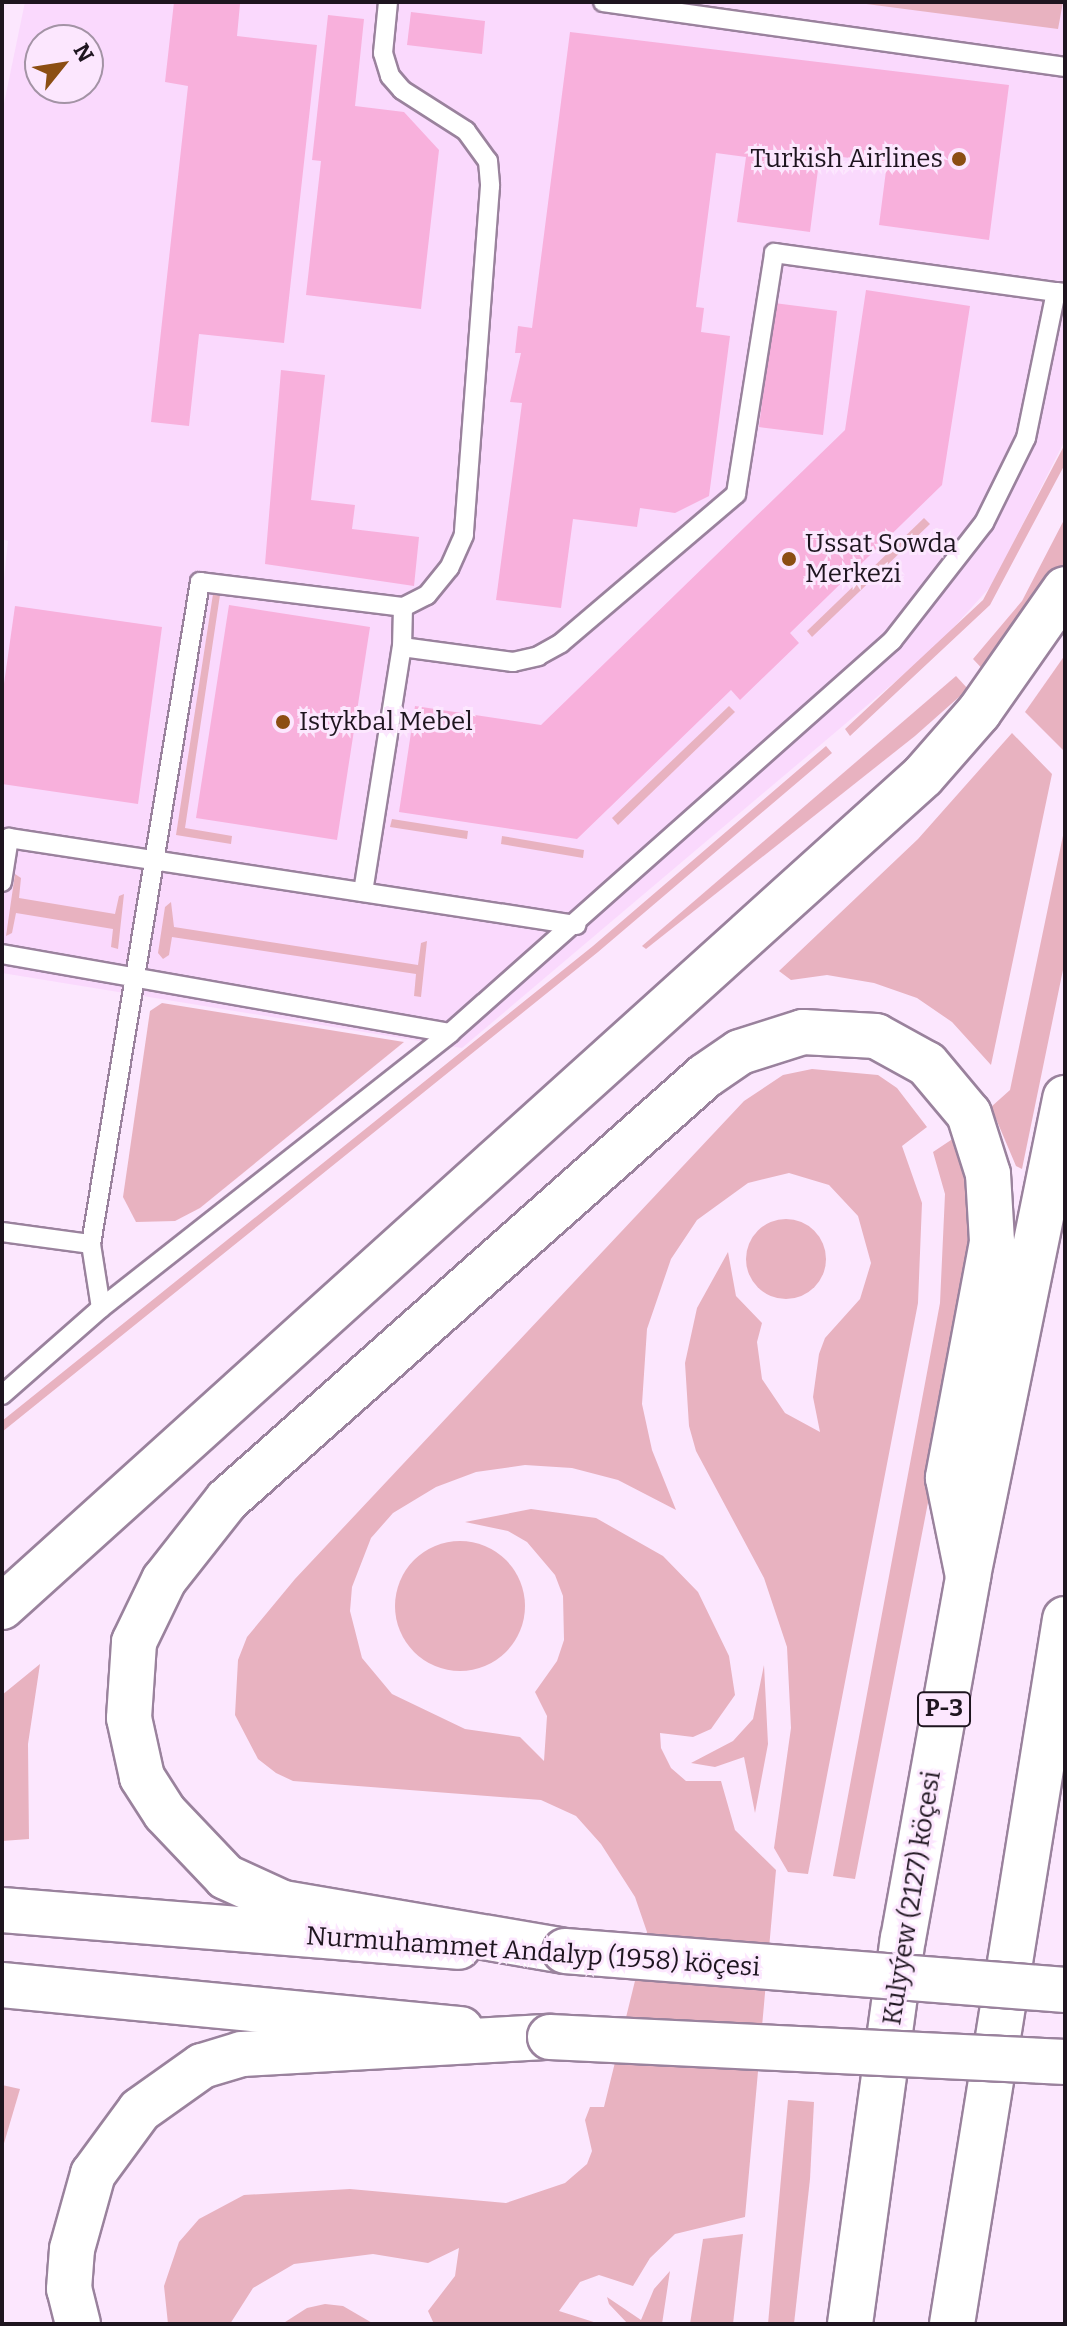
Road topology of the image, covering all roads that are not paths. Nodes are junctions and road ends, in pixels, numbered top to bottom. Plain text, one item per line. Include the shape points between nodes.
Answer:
1 (388, 2) edge
2 (603, 2) edge
3 (1065, 67) edge
4 (1061, 292) edge
5 (1065, 589) edge
6 (403, 607) junction
7 (402, 647) junction
8 (156, 860) junction
9 (2, 882) edge
10 (363, 892) junction
11 (576, 925) junction
12 (2, 954) edge
13 (137, 976) junction
14 (450, 1033) junction
15 (1065, 1098) edge
16 (2, 1232) edge
17 (91, 1244) junction
18 (101, 1308) junction
19 (2, 1395) edge
20 (968, 1576) junction
21 (2, 1607) edge
22 (1065, 1619) edge
23 (2, 1910) edge
24 (565, 1951) junction
25 (2, 1985) edge
26 (1065, 1990) edge
27 (550, 2037) junction
28 (1065, 2062) edge
29 (78, 2324) edge
30 (850, 2324) edge
31 (952, 2324) edge

1 - 6 lane via 383,53 390,76 402,90 466,131 488,161 490,186 464,535 449,568 427,595
2 - 3 lane
4 - 7 lane via 774,253 736,494 561,643 538,656 513,662
4 - 11 lane via 1026,438 984,523 938,586 892,641
5 - 21 main road via 979,712 923,776
6 - 7 lane
6 - 8 lane via 200,582
7 - 10 lane
8 - 9 lane via 9,838
8 - 10 lane
8 - 13 lane
10 - 11 lane
11 - 14 lane
12 - 13 lane
13 - 14 lane
13 - 17 lane
14 - 18 lane
15 - 20 main road, Kulyýew (2127) köçesi / P-3
16 - 17 lane
17 - 18 lane
18 - 19 lane
20 - 24 main road via 948,1478 992,1242 988,1174 969,1114 927,1064 876,1036 803,1032 740,1052 705,1076 227,1500 164,1580 134,1642 129,1718 142,1777 165,1813 226,1877 283,1903
20 - 30 main road, Kulyýew (2127) köçesi / P-3 via 903,1939
22 - 31 main road
23 - 24 main road, Nurmuhammet Andalyp (1958) köçesi via 381,1945
24 - 26 main road, Nurmuhammet Andalyp (1958) köçesi, bridge
25 - 27 main road
27 - 28 main road, bridge
27 - 29 main road via 242,2054 202,2066 140,2110 93,2174 72,2249 69,2289

